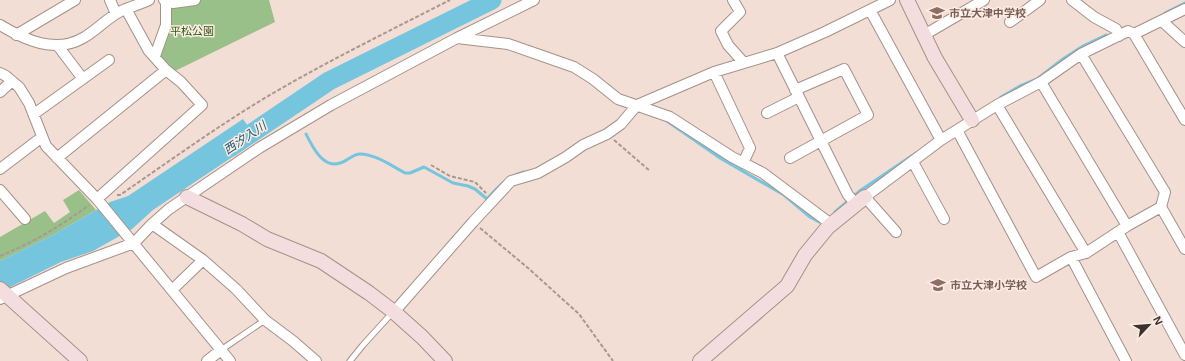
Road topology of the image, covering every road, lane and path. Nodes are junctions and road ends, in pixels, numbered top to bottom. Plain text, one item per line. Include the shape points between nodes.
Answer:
1 (75, 0) edge
2 (110, 0) edge
3 (149, 0) edge
4 (165, 0) edge
5 (195, 0) edge
6 (450, 0) edge
7 (534, 0) edge
8 (733, 0) edge
9 (890, 0) edge
10 (907, 0) edge
11 (984, 0) edge
12 (1040, 0) edge
13 (1072, 0) edge
14 (126, 9) junction
15 (1185, 9) edge
16 (870, 10) junction
17 (116, 14) junction
18 (1162, 21) junction
19 (1010, 22) dead end
20 (0, 25) edge
21 (16, 34) junction
22 (1134, 34) junction
23 (924, 35) junction
24 (1119, 36) junction
25 (457, 38) junction
26 (1185, 42) edge
27 (58, 46) junction
28 (777, 53) junction
29 (1081, 54) junction
30 (155, 56) junction
31 (110, 60) dead end
32 (744, 63) junction
33 (166, 70) junction
34 (714, 72) junction
35 (0, 73) edge
36 (83, 79) junction
37 (12, 81) junction
38 (1041, 82) junction
39 (0, 92) edge
40 (797, 94) junction
41 (637, 105) junction
42 (997, 105) junction
43 (767, 113) dead end
44 (34, 114) junction
45 (972, 120) junction
46 (1185, 120) edge
47 (957, 130) junction
48 (607, 134) junction
49 (42, 137) junction
50 (941, 140) junction
51 (821, 141) junction
52 (57, 158) junction
53 (790, 158) dead end
54 (912, 162) junction
55 (743, 163) junction
56 (432, 165) dead end
57 (0, 169) edge
58 (650, 171) dead end
59 (0, 190) edge
60 (487, 194) dead end
61 (187, 196) junction
62 (97, 199) junction
63 (857, 199) junction
64 (1161, 207) junction
65 (25, 219) dead end
66 (944, 219) dead end
67 (473, 222) junction
68 (152, 224) junction
69 (831, 224) junction
70 (1127, 226) junction
71 (896, 232) dead end
72 (1118, 232) junction
73 (134, 243) junction
74 (1185, 249) edge
75 (1086, 253) junction
76 (0, 256) edge
77 (1071, 257) junction
78 (203, 260) junction
79 (172, 290) junction
80 (2, 295) edge
81 (394, 312) junction
82 (265, 320) junction
83 (221, 350) junction
84 (1185, 355) edge
85 (80, 361) edge
86 (207, 361) edge
87 (230, 361) edge
88 (316, 361) edge
89 (350, 361) edge
90 (445, 361) edge
91 (613, 361) edge
92 (700, 361) edge
93 (1126, 361) edge

1 - 21 street
2 - 17 street
3 - 14 street
4 - 5 street via 173,3
4 - 30 street via 166,25
6 - 62 path via 274,93 120,195
7 - 25 street
8 - 32 street via 740,12 721,31 728,46
9 - 16 street
10 - 23 street
11 - 23 street
12 - 19 street
13 - 24 street via 1094,17 1116,29
14 - 17 street
14 - 30 street via 149,51
15 - 18 street
16 - 28 street
16 - 50 street
17 - 27 street via 84,38
18 - 22 street
18 - 26 street
20 - 21 street
21 - 27 street via 36,43
22 - 24 street via 1128,32
22 - 46 street
23 - 45 street
24 - 29 street
25 - 41 street via 508,44 574,67 618,99
25 - 61 street via 325,109 259,148
27 - 36 street
28 - 32 street
28 - 40 street
29 - 38 street
29 - 64 street via 1165,192
30 - 33 street
31 - 36 street
32 - 34 street
33 - 52 street
33 - 62 street via 202,105
34 - 41 street
34 - 55 street via 750,148
35 - 37 street
36 - 44 street
37 - 39 street
37 - 44 street via 19,87
38 - 42 street
38 - 70 street
40 - 43 street
40 - 51 street
40 - 51 street via 844,69 868,115
41 - 48 street via 621,124
41 - 55 street via 670,116
42 - 45 street
42 - 75 street
44 - 49 street
45 - 47 street
47 - 50 street
47 - 77 street via 1036,277
48 - 58 path
48 - 67 street via 583,145 538,173 511,181
49 - 52 street
49 - 57 street
50 - 54 street
51 - 53 street
51 - 63 street
52 - 62 street
54 - 63 street
54 - 66 street
55 - 69 street via 764,173
56 - 60 path via 450,176 475,182
59 - 65 street
61 - 68 street
61 - 81 street via 267,239 322,261
62 - 73 street
62 - 76 path via 66,222 27,245
63 - 69 street
63 - 71 street
64 - 70 street
64 - 74 street
67 - 81 street
67 - 91 path via 578,314
68 - 73 street
68 - 78 street
69 - 92 street via 805,255 787,286
70 - 72 street
72 - 75 street
72 - 84 street
73 - 79 street
73 - 80 street
75 - 77 street
77 - 93 street
78 - 79 street
78 - 82 street via 236,289
79 - 83 street
80 - 85 street
81 - 89 lane
81 - 90 street
82 - 83 lane
82 - 88 street
83 - 86 street
83 - 87 street

